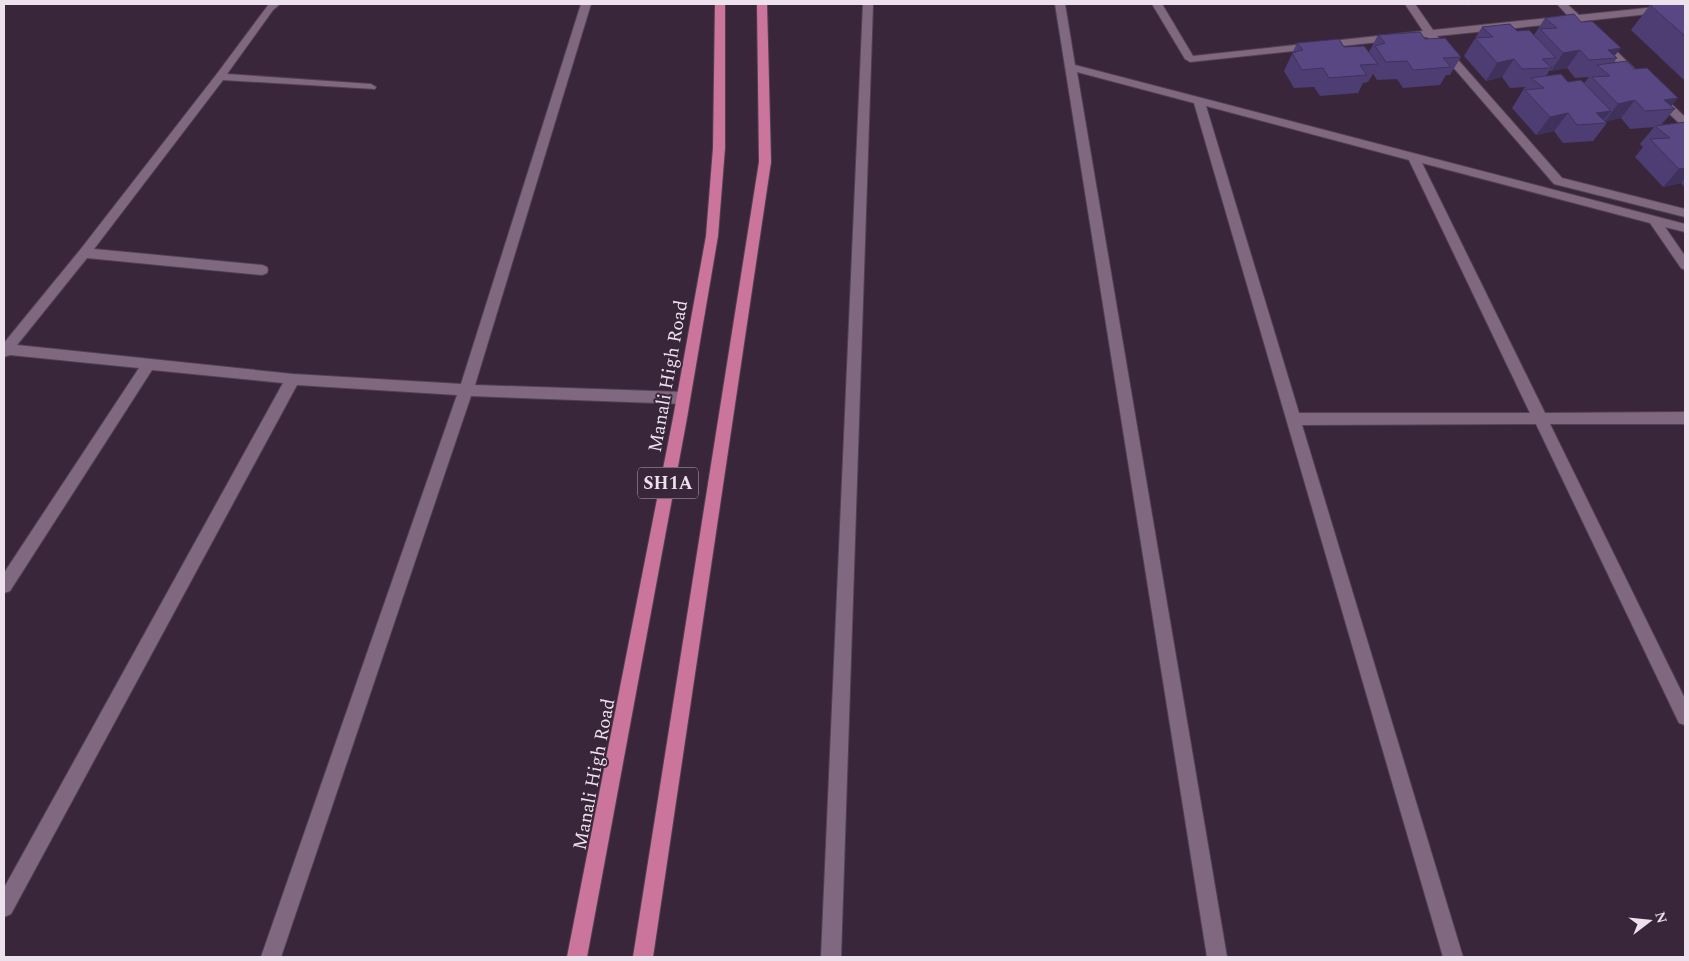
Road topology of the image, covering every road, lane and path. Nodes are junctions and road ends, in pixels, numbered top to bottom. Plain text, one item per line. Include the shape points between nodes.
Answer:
1 (275, 4) edge
2 (586, 4) edge
3 (720, 4) edge
4 (762, 4) edge
5 (868, 4) edge
6 (1060, 4) edge
7 (1157, 4) edge
8 (1410, 4) edge
9 (1562, 4) edge
10 (1685, 7) edge
11 (1576, 18) junction
12 (1430, 34) junction
13 (1070, 68) junction
14 (220, 77) junction
15 (371, 87) dead end
16 (1199, 102) junction
17 (1685, 123) edge
18 (1414, 158) junction
19 (1685, 213) edge
20 (1654, 220) junction
21 (1685, 228) edge
22 (84, 253) junction
23 (1685, 265) edge
24 (262, 270) dead end
25 (5, 351) edge
26 (148, 365) junction
27 (293, 379) junction
28 (466, 390) junction
29 (683, 398) junction
30 (1540, 418) junction
31 (1685, 418) edge
32 (1294, 419) junction
33 (4, 586) edge
34 (1685, 718) edge
35 (4, 907) edge
36 (271, 957) edge
37 (577, 957) edge
38 (643, 957) edge
39 (831, 957) edge
40 (1217, 957) edge
41 (1453, 957) edge

1 - 14 street
2 - 28 street
3 - 29 main road, Manali High Road / SH1A via 720,148 712,236
4 - 38 main road, SH1A via 765,162
5 - 39 street
6 - 13 street
7 - 12 street via 1190,60
8 - 12 street
9 - 11 street
10 - 11 street
11 - 12 street
11 - 17 street
12 - 19 street via 1558,181
13 - 16 street
13 - 40 street
14 - 15 street
14 - 22 street
16 - 18 street
16 - 32 street
18 - 20 street
18 - 30 street
20 - 21 street
20 - 23 street
22 - 24 street
22 - 25 street
25 - 26 street
26 - 27 street
26 - 33 street
27 - 28 street
27 - 35 street
28 - 29 street
28 - 36 street
29 - 37 main road, Manali High Road / SH1A
30 - 31 street
30 - 32 street
30 - 34 street
32 - 41 street

